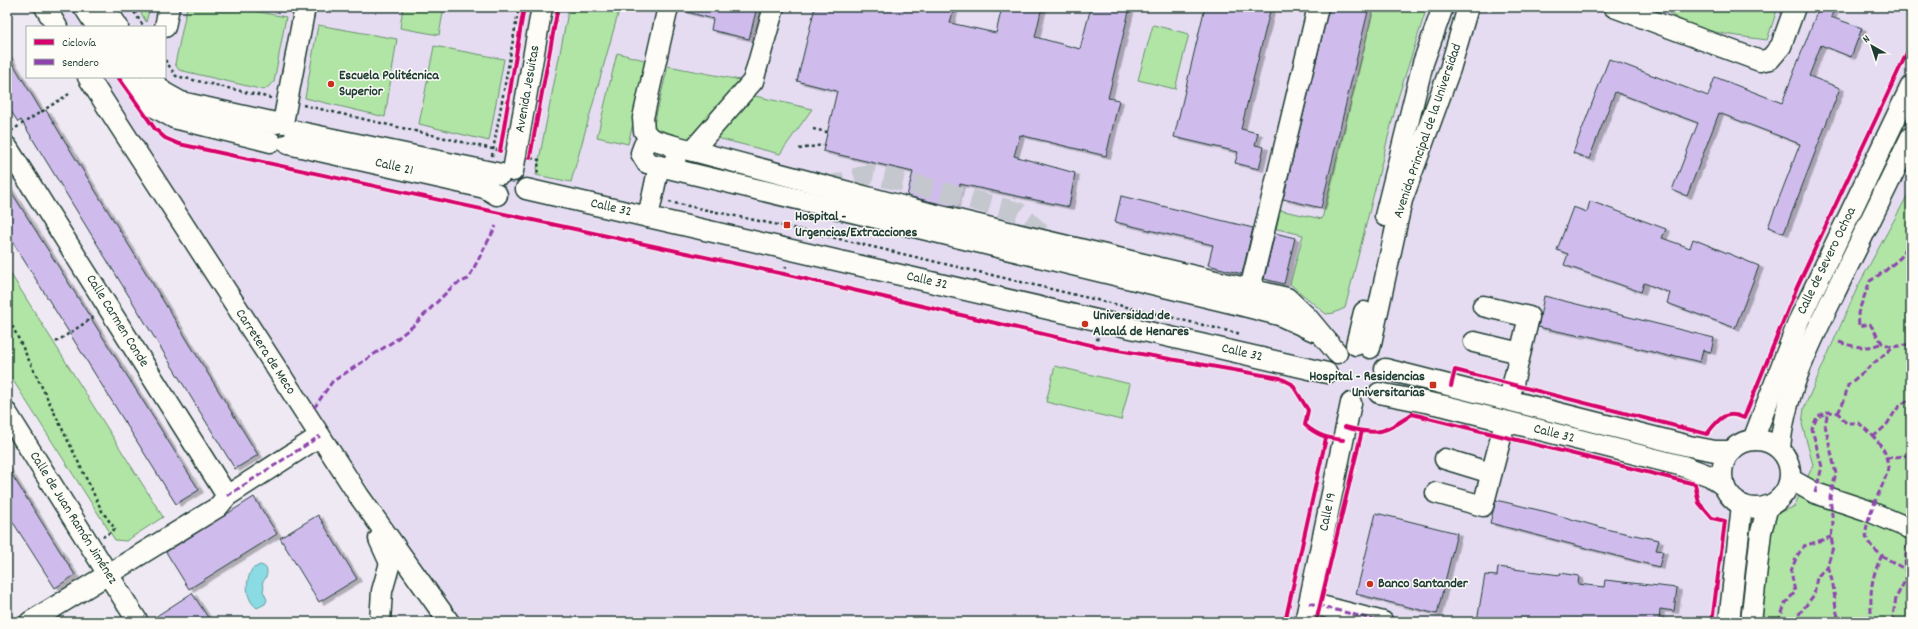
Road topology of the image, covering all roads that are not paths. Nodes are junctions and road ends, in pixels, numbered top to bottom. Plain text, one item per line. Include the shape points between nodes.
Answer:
1 (45, 7) edge
2 (84, 7) edge
3 (99, 7) edge
4 (105, 7) edge
5 (169, 7) edge
6 (305, 7) edge
7 (542, 7) edge
8 (668, 7) edge
9 (774, 7) edge
10 (1318, 7) edge
11 (1443, 7) edge
12 (1468, 7) edge
13 (1614, 7) edge
14 (1795, 7) edge
15 (56, 26) edge
16 (96, 26) edge
17 (111, 26) edge
18 (117, 26) edge
19 (165, 26) edge
20 (89, 78) edge
21 (130, 78) edge
22 (144, 78) edge
23 (152, 78) edge
24 (1911, 86) edge
25 (166, 113) junction
26 (282, 133) junction
27 (1911, 138) edge
28 (651, 139) junction
29 (671, 145) junction
30 (7, 147) edge
31 (692, 151) junction
32 (510, 159) junction
33 (663, 167) junction
34 (526, 189) junction
35 (497, 195) junction
36 (650, 208) junction
37 (1250, 289) junction
38 (1483, 306) dead end
39 (1320, 334) junction
40 (1474, 342) dead end
41 (1363, 347) junction
42 (1337, 353) junction
43 (1520, 353) junction
44 (1385, 369) junction
45 (1327, 373) junction
46 (1379, 393) junction
47 (1340, 397) junction
48 (1509, 400) junction
49 (7, 413) edge
50 (1505, 422) junction
51 (320, 436) junction
52 (1753, 440) junction
53 (1780, 449) junction
54 (1731, 451) junction
55 (1445, 459) dead end
56 (1491, 473) junction
57 (1790, 479) junction
58 (1725, 487) junction
59 (1436, 493) dead end
60 (227, 496) junction
61 (359, 496) junction
62 (1742, 505) junction
63 (1768, 506) junction
64 (1911, 529) edge
65 (108, 573) junction
66 (1307, 613) edge
67 (30, 622) edge
68 (138, 622) edge
69 (379, 622) edge
70 (449, 622) edge
71 (1383, 622) edge
72 (1729, 622) edge
73 (1750, 622) edge

1 - 15 street
2 - 16 street
3 - 17 street
4 - 18 street
5 - 19 street
6 - 26 street
7 - 32 street, Avenida Jesuitas
8 - 28 street via 643,118 644,131
9 - 31 street via 753,81
10 - 37 street
11 - 41 street, Avenida Principal de la Universidad via 1423,63 1389,198
12 - 41 street, Avenida Principal de la Universidad via 1450,69 1402,200
13 - 14 street via 1760,61 1770,59 1781,46
20 - 51 street, Carretera de Meco
21 - 25 street, Calle 21 via 149,104
22 - 25 street
23 - 26 street, Calle 21 via 163,92 181,102
24 - 52 street, Calle de Severo Ochoa via 1799,320
25 - 26 street, Calle 21 via 174,118
26 - 32 street, Calle 21
26 - 35 street, Calle 21 via 484,188
27 - 53 street, Calle de Severo Ochoa via 1817,330 1782,427
28 - 29 street
28 - 33 street via 644,145 641,153 647,163
29 - 31 street
29 - 33 street via 677,152 675,161
30 - 60 street, Calle Carmen Conde
31 - 37 street via 914,209
32 - 34 street via 523,177
32 - 35 street, Avenida Jesuitas via 495,184
33 - 36 street
33 - 39 street via 1244,306 1279,315
34 - 35 street, Calle 21 via 519,200 513,202 507,202
34 - 36 street, Calle 32
36 - 45 street, Calle 32
37 - 39 street via 1287,298
38 - 43 street via 1529,317
39 - 42 street
40 - 43 street
41 - 42 street via 1343,348
41 - 44 street via 1382,361
42 - 45 street via 1332,358
43 - 48 street
44 - 46 street via 1386,377
44 - 48 street, Calle 32
45 - 47 street via 1328,381
46 - 47 street via 1366,402
46 - 50 street, Calle 32 via 1445,406
47 - 66 street, Calle 19
48 - 54 street, Calle 32 via 1689,446
49 - 65 street, Calle de Juan Ramón Jiménez
50 - 56 street
50 - 58 street, Calle 32 via 1683,466 1710,476
51 - 60 street
51 - 61 street, Carretera de Meco
52 - 53 street via 1768,442
52 - 54 street
53 - 57 street via 1788,463
54 - 58 street via 1723,468
55 - 56 street
56 - 59 street via 1483,506
57 - 63 street via 1782,496
57 - 64 street via 1815,493
58 - 62 street
60 - 65 street via 218,507
61 - 69 street via 390,563 382,591
61 - 70 street, Carretera de Meco
62 - 63 street via 1750,508
62 - 72 street
63 - 73 street via 1761,532
65 - 67 street
65 - 68 street, Calle de Juan Ramón Jiménez
66 - 71 street

